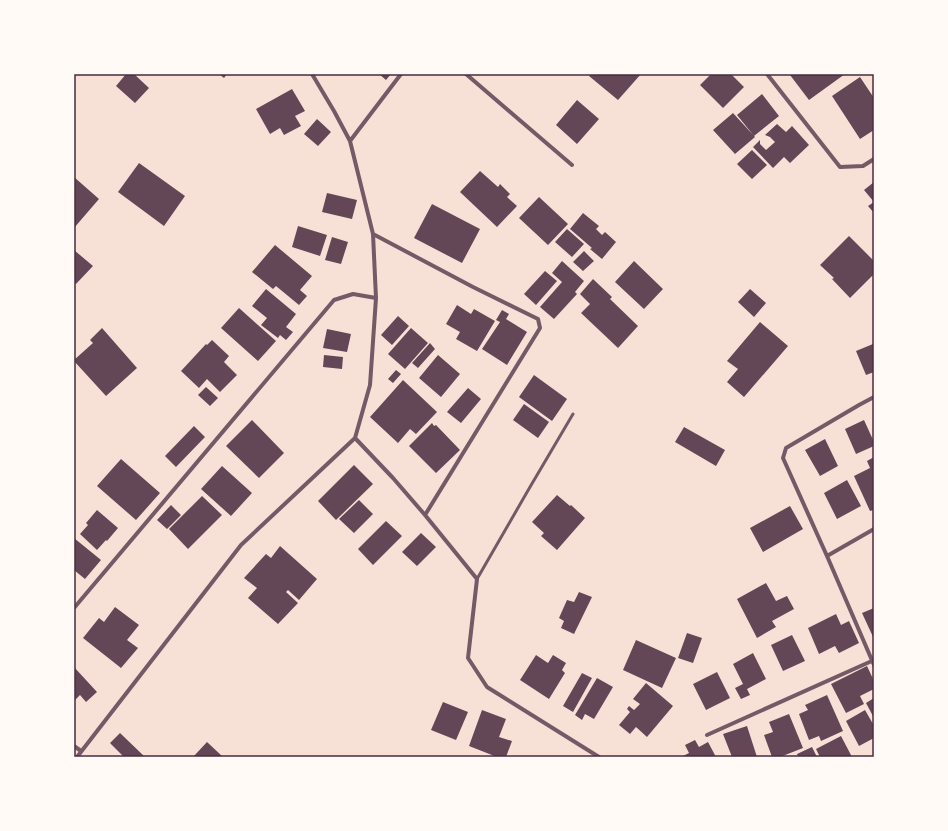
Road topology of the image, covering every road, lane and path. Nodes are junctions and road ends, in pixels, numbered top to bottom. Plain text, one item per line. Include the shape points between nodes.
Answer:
1 (312, 74) edge
2 (401, 74) edge
3 (466, 74) edge
4 (767, 74) edge
5 (350, 141) junction
6 (874, 159) edge
7 (572, 165) dead end
8 (373, 234) junction
9 (376, 298) junction
10 (874, 397) edge
11 (573, 414) dead end
12 (355, 438) junction
13 (425, 515) junction
14 (874, 529) edge
15 (827, 556) junction
16 (477, 578) junction
17 (74, 608) edge
18 (874, 662) edge
19 (707, 735) dead end
20 (74, 746) edge
21 (81, 751) junction
22 (77, 757) edge
23 (599, 757) edge

1 - 5 street
2 - 5 street
3 - 7 street
4 - 6 street via 840,167 863,166
5 - 8 street
8 - 9 street
8 - 13 street via 538,319 540,328
9 - 12 street via 370,385
9 - 17 street via 353,294 334,300
10 - 15 street via 786,448 783,458
11 - 16 lane
12 - 13 street
12 - 21 street via 241,545
13 - 16 street
14 - 15 street
15 - 18 street
16 - 23 street via 468,658 487,687
18 - 19 street
20 - 21 street
21 - 22 street

